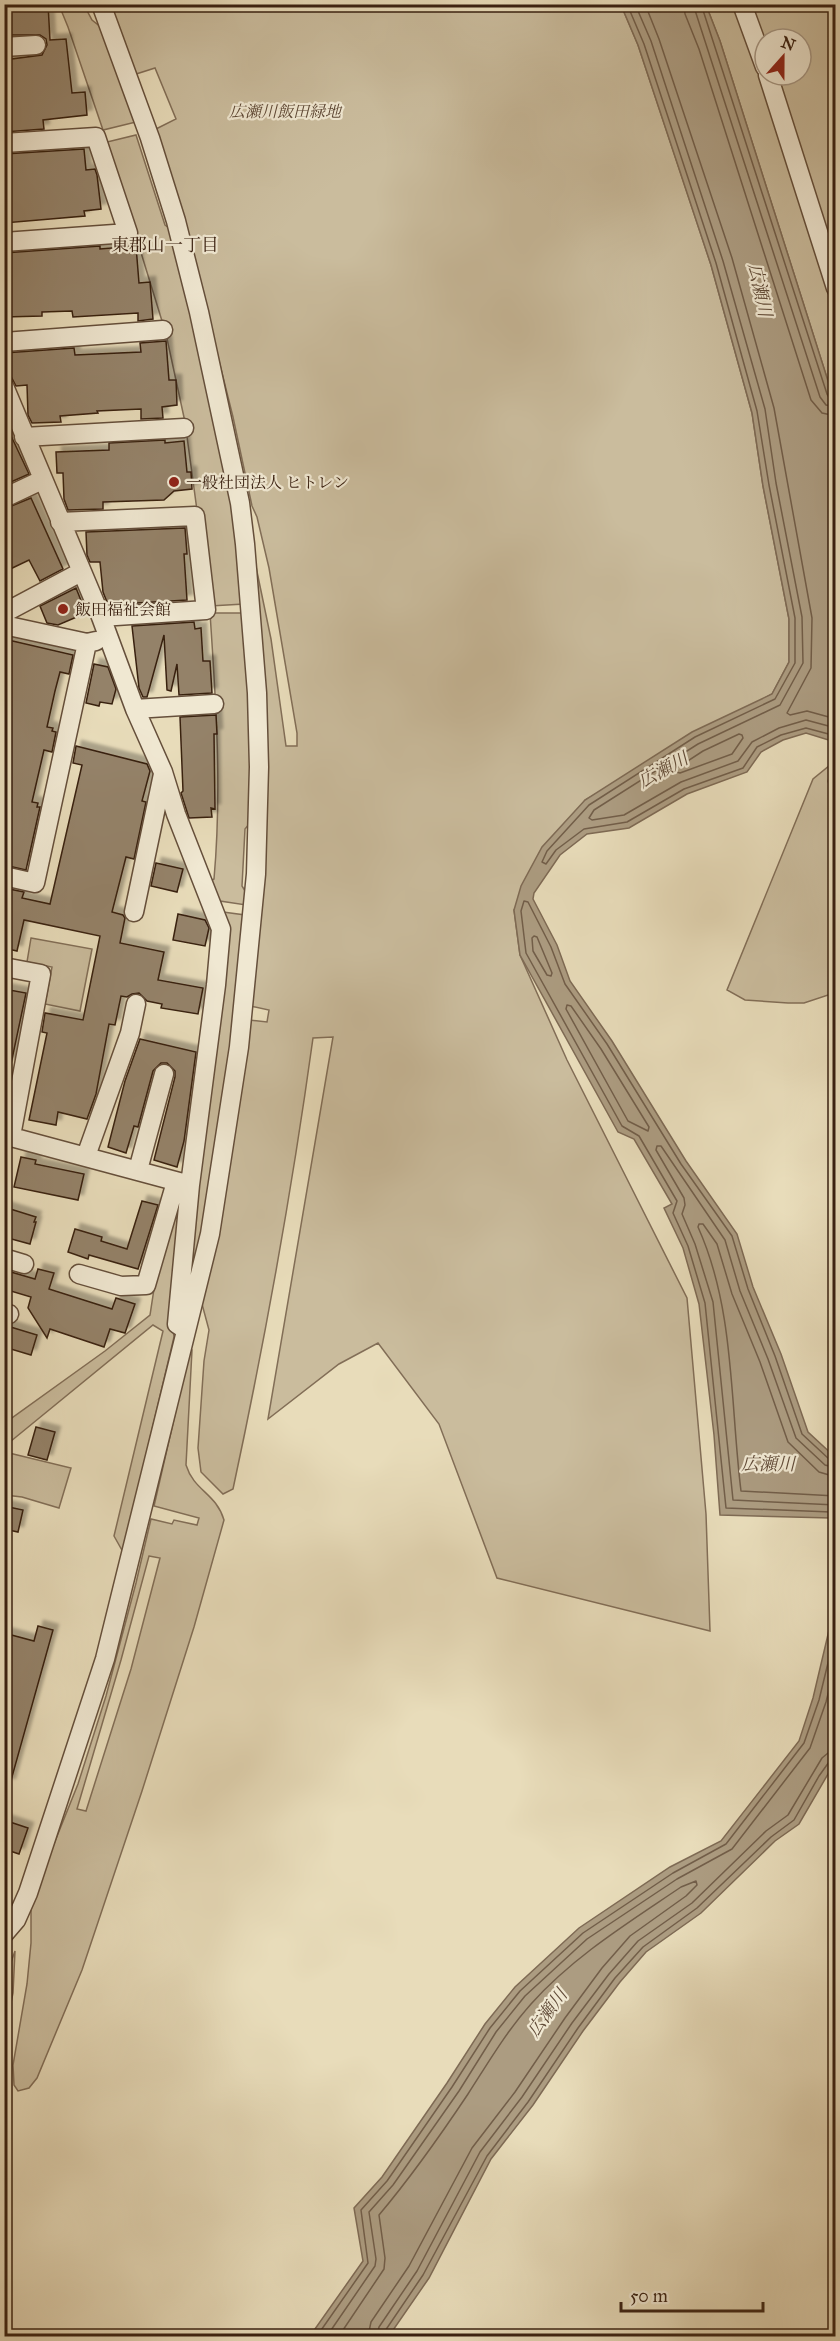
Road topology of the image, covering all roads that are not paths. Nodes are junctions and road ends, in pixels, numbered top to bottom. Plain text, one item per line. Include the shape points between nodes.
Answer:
1 (101, 4) edge
2 (742, 4) edge
3 (753, 34) edge
4 (36, 45) dead end
5 (4, 47) edge
6 (772, 87) edge
7 (4, 144) edge
8 (4, 242) edge
9 (836, 288) edge
10 (163, 330) dead end
11 (4, 342) edge
12 (4, 386) edge
13 (184, 428) dead end
14 (24, 437) junction
15 (42, 480) junction
16 (4, 498) edge
17 (60, 522) junction
18 (81, 572) junction
19 (4, 613) edge
20 (101, 617) junction
21 (4, 625) edge
22 (109, 638) junction
23 (87, 643) junction
24 (214, 704) dead end
25 (135, 709) junction
26 (163, 772) junction
27 (4, 876) edge
28 (134, 912) dead end
29 (4, 967) edge
30 (136, 1004) dead end
31 (164, 1074) dead end
32 (8, 1136) edge
33 (86, 1156) junction
34 (138, 1170) junction
35 (183, 1183) junction
36 (4, 1258) edge
37 (24, 1264) dead end
38 (79, 1274) dead end
39 (186, 1330) junction
40 (4, 1934) edge

1 - 39 street via 150,138 199,312 243,522 256,681 256,874 243,1011 210,1234
2 - 3 street
4 - 5 street
6 - 9 street
7 - 8 street via 96,137 128,233
10 - 11 street
12 - 14 street
13 - 14 street
14 - 15 street
15 - 16 street
15 - 17 street
17 - 18 street
17 - 20 street via 195,516 206,610
18 - 19 street
18 - 20 street
20 - 22 street
21 - 23 street
22 - 23 street
22 - 25 street
23 - 27 street via 34,883
24 - 25 street
25 - 26 street
26 - 28 street
26 - 35 street via 221,929 216,985
29 - 32 street via 41,974
30 - 33 street via 130,1033
31 - 34 street
32 - 33 street
33 - 34 street
34 - 35 street
35 - 38 street via 146,1284 121,1286
35 - 39 street via 177,1324
36 - 37 street
39 - 40 street via 105,1659 28,1893 16,1920

